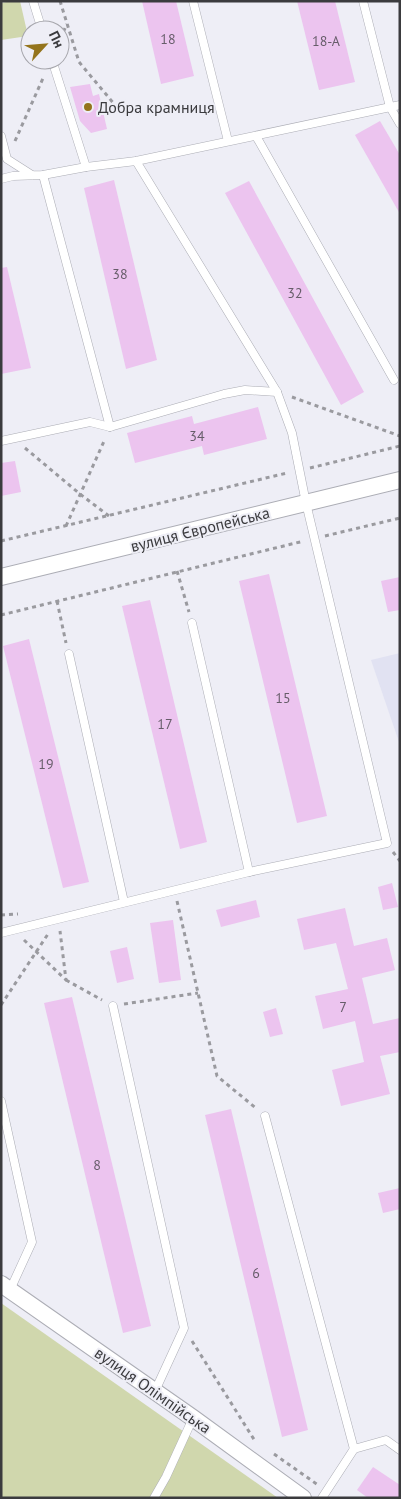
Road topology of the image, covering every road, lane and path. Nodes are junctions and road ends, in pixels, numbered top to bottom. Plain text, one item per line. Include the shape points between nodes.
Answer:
1 (33, 1) edge
2 (60, 1) edge
3 (193, 1) edge
4 (363, 1) edge
5 (39, 20) edge
6 (66, 20) edge
7 (70, 33) edge
8 (47, 70) edge
9 (55, 70) edge
10 (400, 105) edge
11 (390, 107) junction
12 (120, 111) dead end
13 (400, 124) edge
14 (1, 136) edge
15 (256, 136) junction
16 (228, 141) junction
17 (7, 159) junction
18 (136, 161) junction
19 (86, 167) junction
20 (33, 175) junction
21 (43, 175) junction
22 (1, 179) edge
23 (394, 380) dead end
24 (277, 392) junction
25 (110, 427) junction
26 (400, 436) edge
27 (13, 438) junction
28 (1, 441) edge
29 (400, 446) edge
30 (300, 470) junction
31 (400, 480) edge
32 (80, 494) junction
33 (306, 503) junction
34 (109, 516) junction
35 (400, 518) edge
36 (66, 526) junction
37 (314, 538) junction
38 (1, 541) edge
39 (177, 571) junction
40 (1, 577) edge
41 (57, 601) junction
42 (1, 615) edge
43 (192, 623) joint
44 (68, 654) joint
45 (249, 872) junction
46 (174, 890) junction
47 (124, 902) junction
48 (58, 918) junction
49 (13, 930) junction
50 (1, 933) edge
51 (36, 952) junction
52 (66, 980) junction
53 (198, 993) junction
54 (1, 1005) edge
55 (113, 1006) junction
56 (1, 1101) edge
57 (265, 1116) joint
58 (6, 1287) edge
59 (184, 1328) junction
60 (155, 1391) junction
61 (192, 1418) junction
62 (256, 1441) dead end
63 (354, 1450) junction
64 (400, 1450) edge
65 (154, 1498) edge
66 (303, 1498) edge
67 (322, 1498) edge

1 - 5 lane
2 - 6 path
3 - 16 lane
4 - 11 lane
7 - 12 path via 79,62
8 - 17 path
9 - 19 lane
10 - 11 lane
11 - 13 lane
11 - 15 lane
14 - 17 lane
15 - 16 lane
15 - 23 lane
16 - 18 lane
17 - 20 lane
18 - 19 lane
18 - 24 lane
19 - 21 lane
20 - 21 lane
20 - 22 lane
21 - 25 lane
24 - 25 lane via 245,390 224,394
24 - 26 path
24 - 30 lane via 292,433
25 - 27 lane via 90,422
25 - 32 path
27 - 28 lane
27 - 32 path
29 - 30 path
30 - 33 lane
30 - 34 path
31 - 33 street, вулиця Європейська
32 - 34 path
32 - 36 path
33 - 37 lane
33 - 40 street, вулиця Європейська
34 - 36 path
35 - 37 path
36 - 38 path
37 - 39 path
37 - 45 lane via 386,843
39 - 41 path
39 - 43 path
41 - 42 path
41 - 44 path
43 - 45 lane
44 - 47 lane
45 - 46 lane
46 - 47 lane
46 - 53 path
47 - 48 lane
48 - 49 lane
48 - 51 path
48 - 52 path
49 - 50 lane
49 - 51 path
51 - 52 path
51 - 54 path
52 - 55 path
53 - 55 path
53 - 57 path via 216,1076
55 - 59 lane
56 - 58 lane via 32,1242
57 - 63 lane
58 - 60 street, вулиця Олімпійська
59 - 60 lane
59 - 62 path
60 - 61 street, вулиця Олімпійська
61 - 65 lane
61 - 66 street, вулиця Олімпійська
63 - 64 lane via 386,1440
63 - 67 lane

